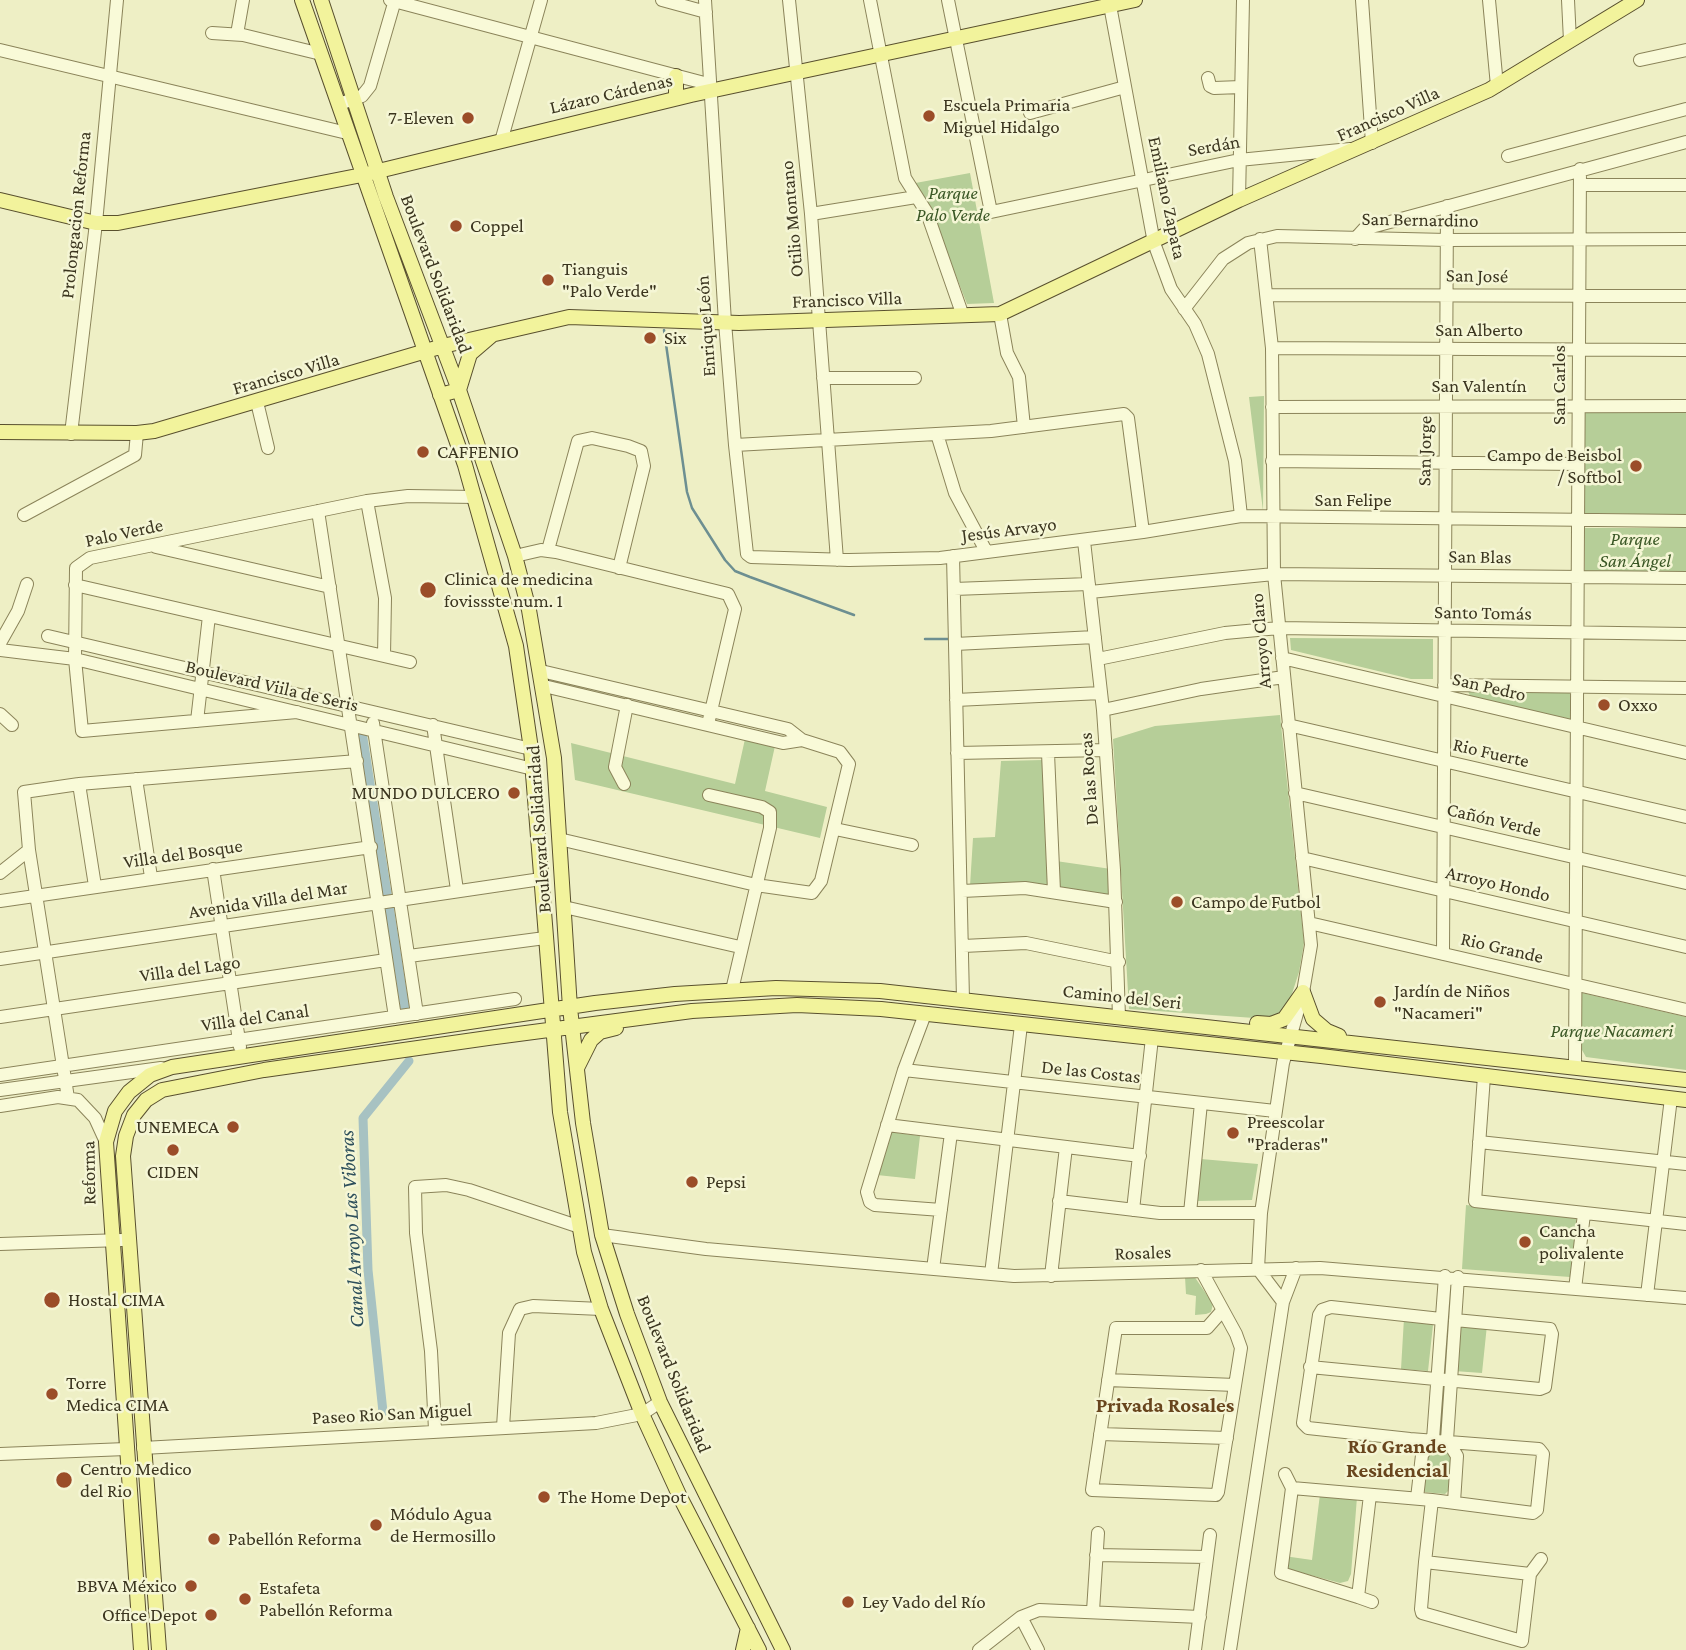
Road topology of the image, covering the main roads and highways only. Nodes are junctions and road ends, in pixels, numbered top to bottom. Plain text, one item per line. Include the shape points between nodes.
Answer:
1 (302, 0) edge
2 (321, 0) edge
3 (1135, 0) edge
4 (1637, 0) edge
5 (1109, 3) edge
6 (1620, 5) edge
7 (676, 76) road end
8 (676, 98) junction
9 (378, 170) junction
10 (362, 175) junction
11 (0, 200) edge
12 (498, 332) junction
13 (443, 346) junction
14 (425, 353) junction
15 (459, 390) junction
16 (440, 395) junction
17 (0, 432) edge
18 (570, 1008) junction
19 (552, 1010) junction
20 (692, 1011) junction
21 (1209, 1026) junction
22 (572, 1027) junction
23 (553, 1029) junction
24 (1377, 1044) junction
25 (289, 1051) junction
26 (292, 1066) junction
27 (577, 1070) junction
28 (1686, 1080) edge
29 (1679, 1099) edge
30 (123, 1390) junction
31 (143, 1443) junction
32 (126, 1452) junction
33 (147, 1503) junction
34 (748, 1628) junction
35 (141, 1650) edge
36 (159, 1650) edge
37 (743, 1650) edge
38 (759, 1650) edge
39 (783, 1650) edge

1 - 10 main road, Boulevard Solidaridad
2 - 9 main road, Boulevard Solidaridad
3 - 5 main road, Lázaro Cárdenas
4 - 6 main road, Francisco Villa
5 - 8 main road, Lázaro Cárdenas
6 - 12 main road, Francisco Villa via 1497,86 1239,200 1000,314 725,322 569,317
7 - 8 main road
8 - 9 main road, Lázaro Cárdenas
9 - 10 main road, Lázaro Cárdenas
9 - 13 main road, Boulevard Solidaridad
10 - 11 main road, Lázaro Cárdenas via 118,223 96,223
10 - 14 main road, Boulevard Solidaridad
12 - 13 main road, Francisco Villa
12 - 15 main road via 470,354
13 - 14 main road, Francisco Villa
13 - 15 main road, Boulevard Solidaridad
14 - 16 main road, Boulevard Solidaridad
14 - 17 main road, Francisco Villa via 137,433
15 - 16 main road
15 - 18 main road, Boulevard Solidaridad via 514,556 543,678 555,771
16 - 19 main road, Boulevard Solidaridad via 475,497 516,646 533,769
18 - 19 main road, Camino del Seri
18 - 21 main road, Camino del Seri via 732,990 880,991
18 - 22 main road, Boulevard Solidaridad
19 - 23 main road, Boulevard Solidaridad
19 - 25 main road, Reforma
20 - 22 main road, Camino del Seri
20 - 27 main road via 662,1022 600,1032 591,1040
20 - 29 main road, Camino del Seri via 797,1005 925,1014
21 - 24 main road, Camino del Seri
21 - 24 main road via 1227,1020 1275,1024 1287,1016 1303,992 1308,1011 1321,1028
22 - 23 main road, Camino del Seri
22 - 27 main road, Boulevard Solidaridad
23 - 26 main road, Reforma
23 - 34 main road, Boulevard Solidaridad via 577,1226 601,1309 680,1497
24 - 28 main road, Camino del Seri
25 - 26 main road
25 - 30 main road, Reforma via 172,1067 129,1092 115,1111 106,1142
26 - 31 main road, Reforma via 172,1086 141,1105 130,1124 124,1147
27 - 39 main road, Boulevard Solidaridad via 602,1235 627,1314 660,1402
30 - 31 main road via 133,1394
30 - 32 main road, Reforma
31 - 33 main road, Reforma
32 - 33 main road via 135,1457 140,1494
32 - 35 main road, Reforma
33 - 36 main road, Reforma
34 - 37 main road
34 - 38 main road, Boulevard Solidaridad

